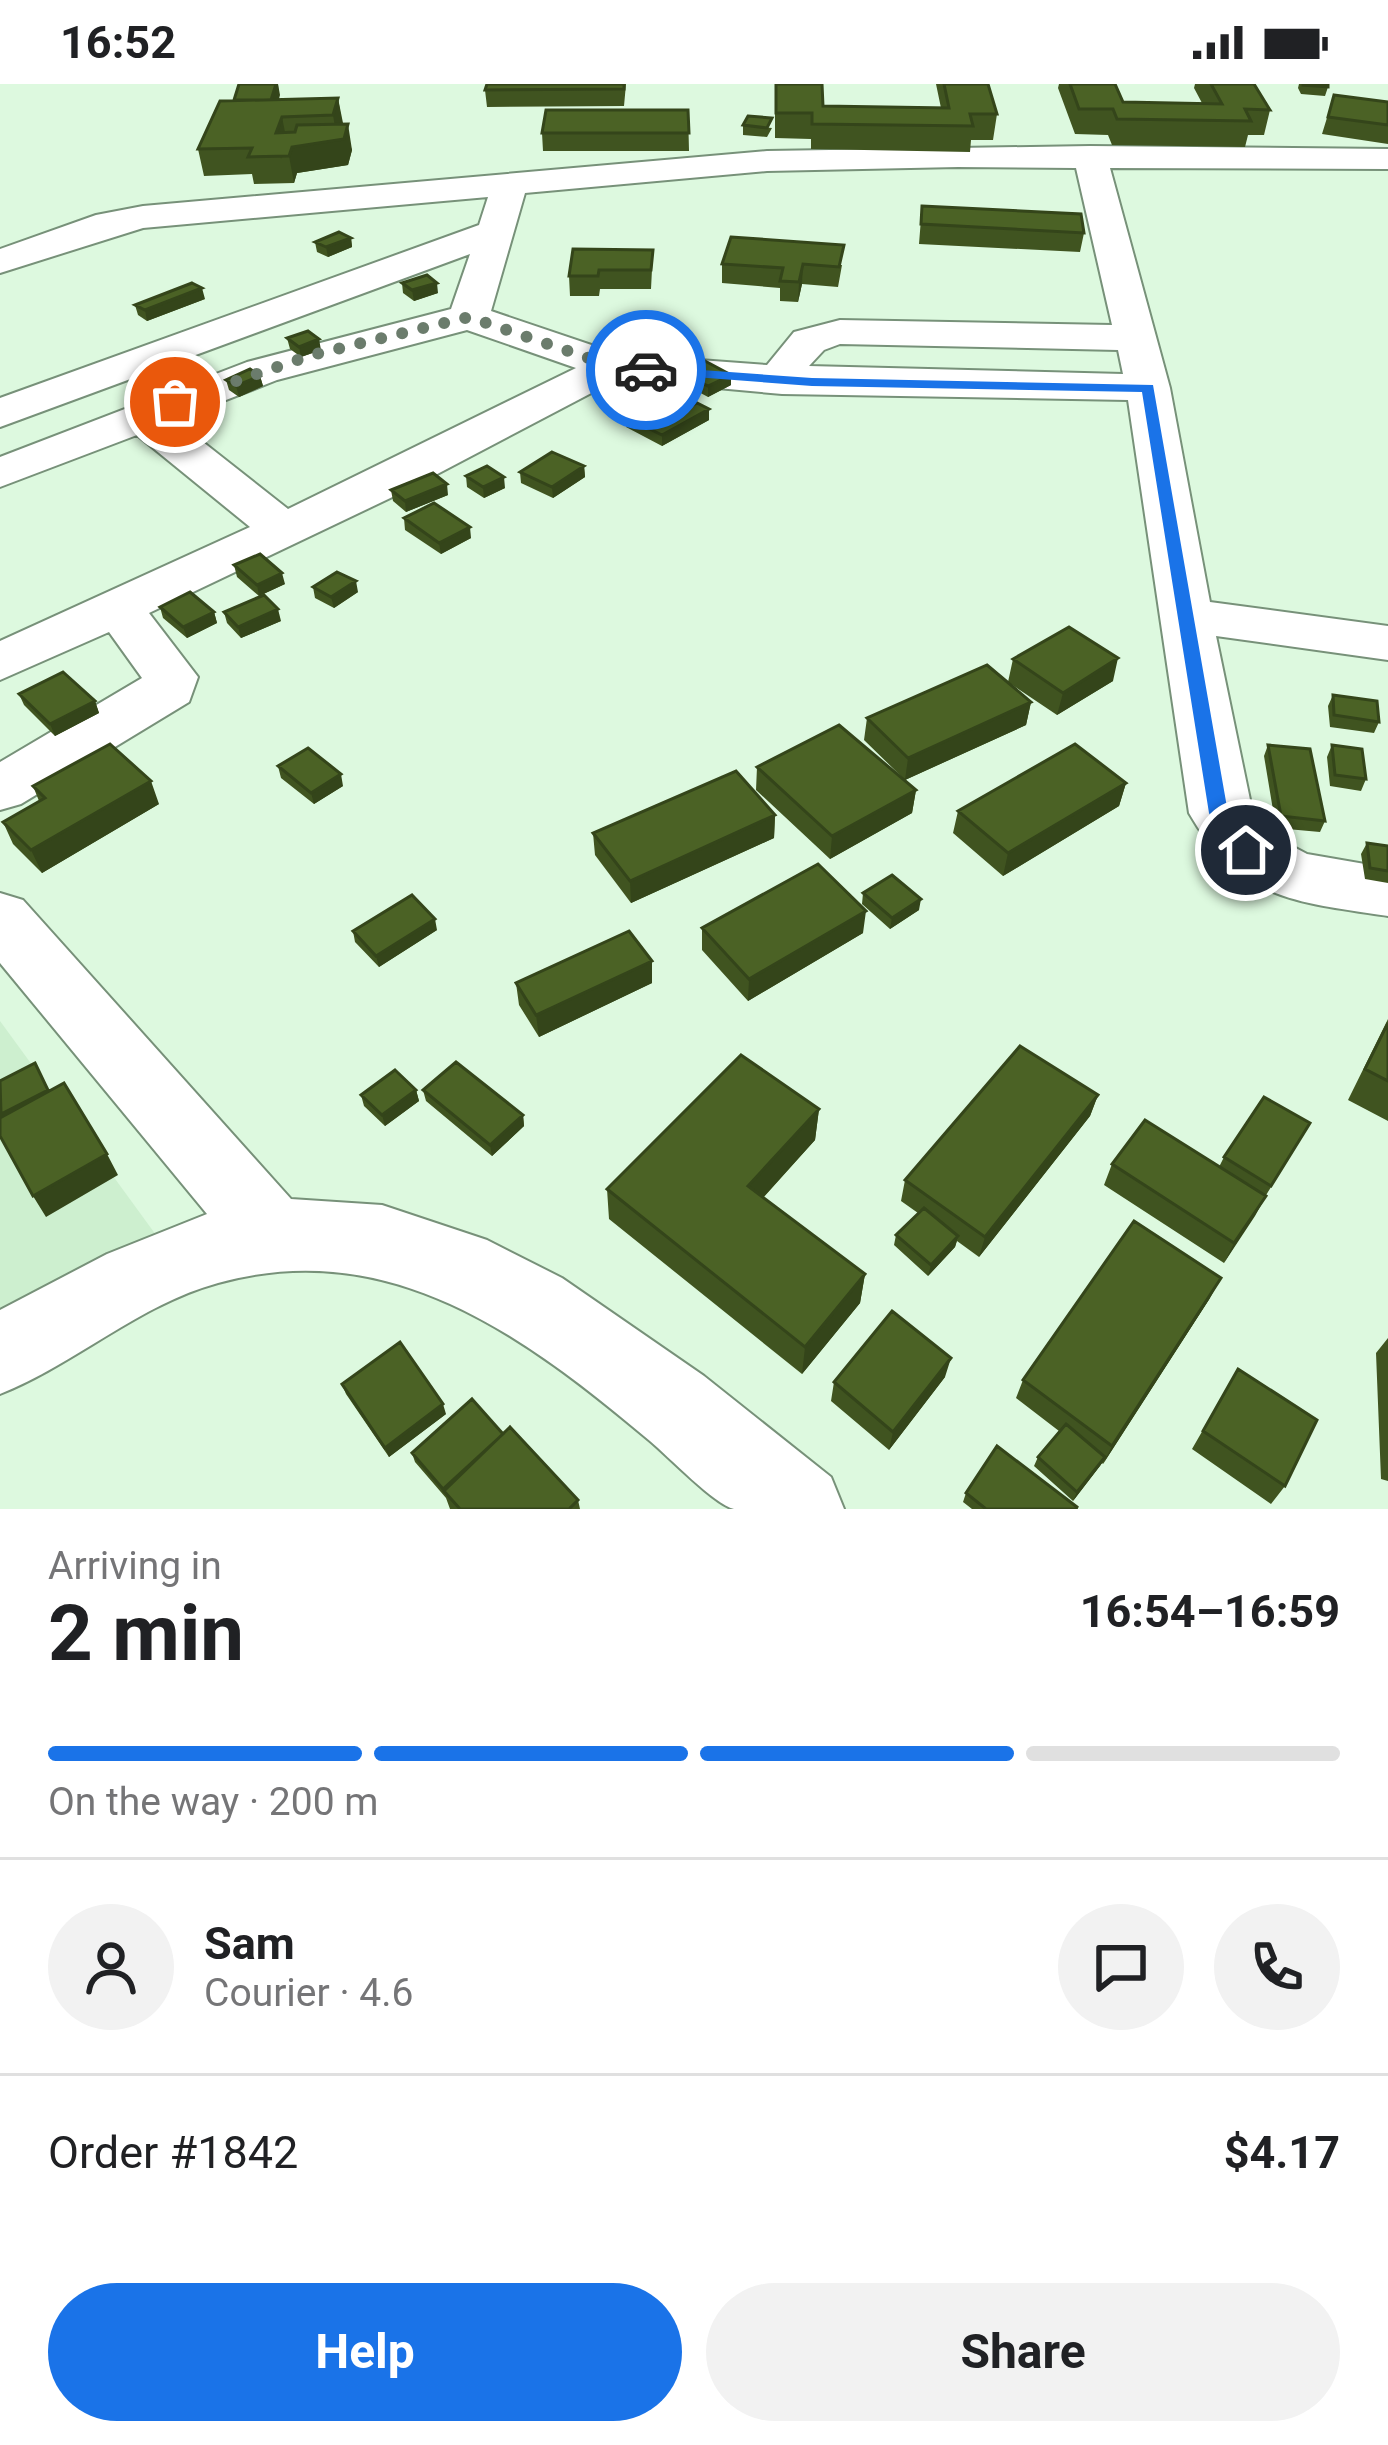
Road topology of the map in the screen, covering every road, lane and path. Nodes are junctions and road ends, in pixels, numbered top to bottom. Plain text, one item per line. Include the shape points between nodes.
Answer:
1 (1090, 156) junction
2 (1388, 159) edge
3 (511, 184) junction
4 (492, 233) junction
5 (0, 262) edge
6 (469, 317) junction
7 (1136, 338) junction
8 (612, 366) junction
9 (782, 381) junction
10 (1148, 388) junction
11 (0, 414) edge
12 (140, 416) junction
13 (0, 473) edge
14 (284, 530) junction
15 (118, 608) junction
16 (1190, 616) junction
17 (1388, 643) edge
18 (0, 662) edge
19 (0, 789) edge
20 (1388, 892) edge
21 (0, 917) edge
22 (272, 1234) junction
23 (0, 1354) edge
24 (800, 1509) edge

1 - 2 street
1 - 3 street via 767,161
1 - 7 street
3 - 4 street
3 - 5 street via 143,217
4 - 6 street
4 - 11 street
6 - 8 street
6 - 12 street via 312,355
7 - 9 street via 840,332 812,336 794,350
7 - 10 street
8 - 9 street
8 - 14 street
9 - 10 street
10 - 16 street
12 - 13 street
12 - 14 street
14 - 15 street
15 - 18 street
15 - 19 street via 170,677 169,689
16 - 17 street
16 - 20 street via 1227,832 1291,873
21 - 22 street
22 - 23 street via 163,1267
22 - 24 street via 351,1235 422,1252 512,1288

